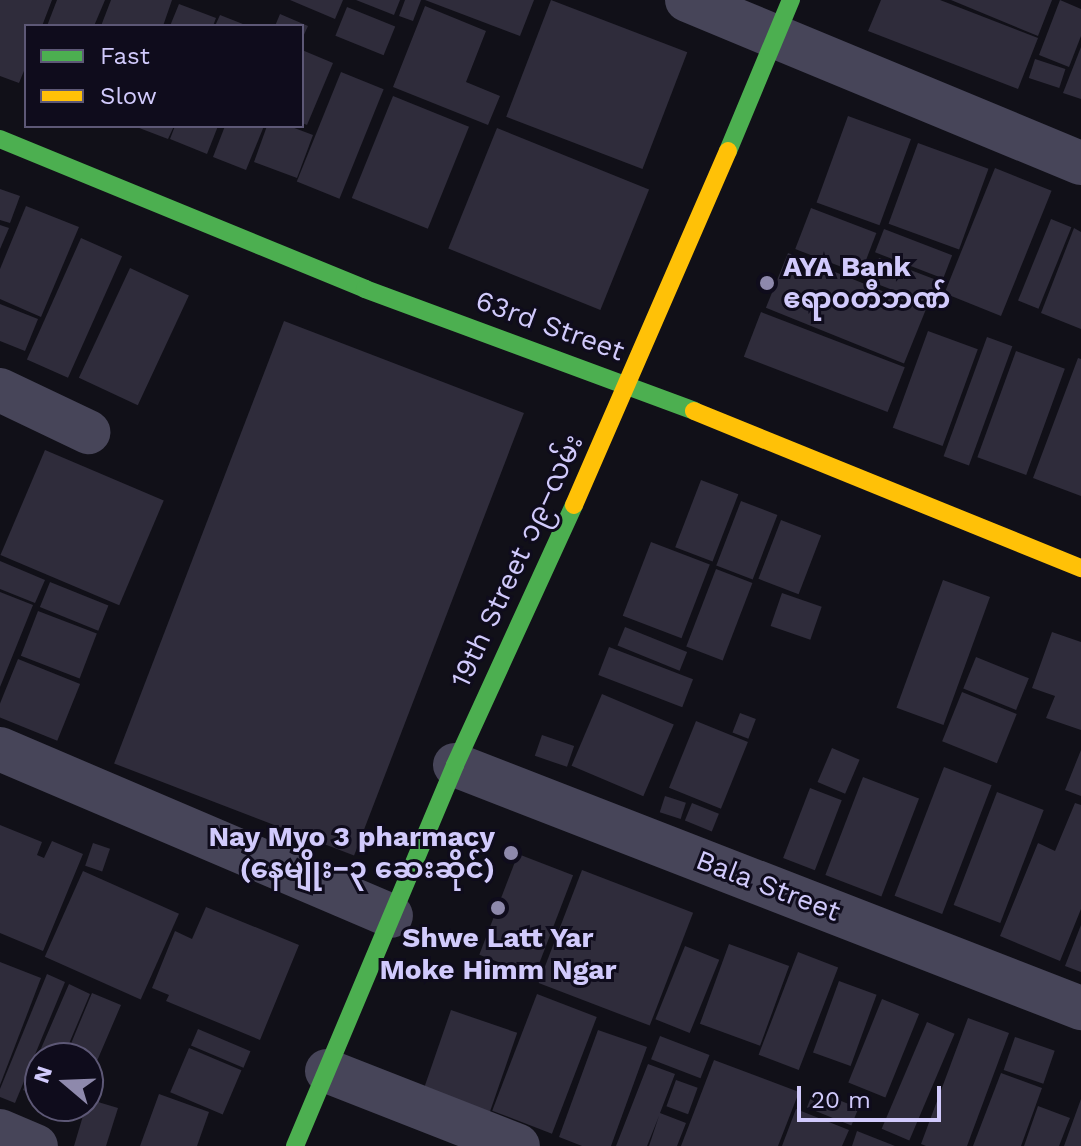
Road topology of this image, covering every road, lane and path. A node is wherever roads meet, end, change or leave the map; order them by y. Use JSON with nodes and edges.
{"nodes":[{"id":1,"x":687,"y":0,"type":"edge"},
{"id":2,"x":784,"y":17,"type":"edge"},
{"id":3,"x":0,"y":139,"type":"edge"},
{"id":4,"x":1081,"y":163,"type":"edge"},
{"id":5,"x":629,"y":385,"type":"junction"},
{"id":6,"x":0,"y":390,"type":"edge"},
{"id":7,"x":88,"y":432,"type":"dead end"},
{"id":8,"x":1081,"y":568,"type":"edge"},
{"id":9,"x":0,"y":749,"type":"edge"},
{"id":10,"x":455,"y":765,"type":"junction"},
{"id":11,"x":391,"y":916,"type":"junction"},
{"id":12,"x":1081,"y":1008,"type":"edge"},
{"id":13,"x":327,"y":1071,"type":"junction"},
{"id":14,"x":0,"y":1131,"type":"edge"},
{"id":15,"x":36,"y":1146,"type":"edge"},
{"id":16,"x":295,"y":1146,"type":"edge"},
{"id":17,"x":518,"y":1146,"type":"edge"}],
"edges":[{"from":1,"to":2,"type":"street"},
{"from":2,"to":4,"type":"street"},
{"from":2,"to":5,"type":"street","name":"19th Street ၁၉−လမ်း"},
{"from":3,"to":5,"type":"street","name":"63rd Street"},
{"from":5,"to":8,"type":"street","name":"63rd Street"},
{"from":5,"to":10,"type":"street","name":"19th Street ၁၉−လမ်း"},
{"from":6,"to":7,"type":"street"},
{"from":9,"to":11,"type":"street"},
{"from":10,"to":11,"type":"street","name":"19th Street ၁၉−လမ်း"},
{"from":10,"to":12,"type":"street","name":"Bala Street"},
{"from":11,"to":13,"type":"street","name":"19th Street ၁၉−လမ်း"},
{"from":13,"to":16,"type":"street","name":"19th Street ၁၉−လမ်း"},
{"from":13,"to":17,"type":"street"},
{"from":14,"to":15,"type":"street"}]}
